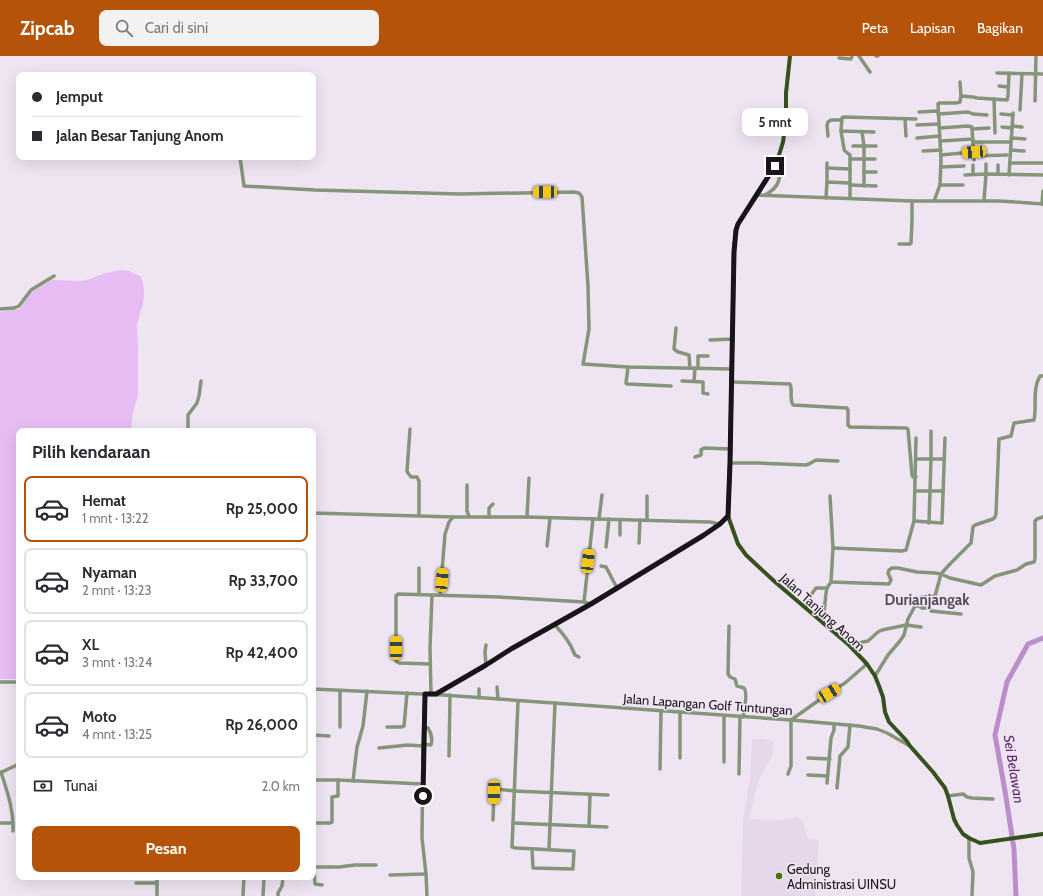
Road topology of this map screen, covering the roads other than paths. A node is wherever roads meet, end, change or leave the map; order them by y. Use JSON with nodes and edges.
{"nodes":[{"id":1,"x":790,"y":56,"type":"edge"},
{"id":2,"x":852,"y":56,"type":"edge"},
{"id":3,"x":860,"y":56,"type":"edge"},
{"id":4,"x":1036,"y":56,"type":"edge"},
{"id":5,"x":840,"y":58,"type":"dead end"},
{"id":6,"x":870,"y":72,"type":"dead end"},
{"id":7,"x":998,"y":73,"type":"dead end"},
{"id":8,"x":1009,"y":73,"type":"junction"},
{"id":9,"x":1022,"y":74,"type":"junction"},
{"id":10,"x":1036,"y":74,"type":"junction"},
{"id":11,"x":1043,"y":74,"type":"edge"},
{"id":12,"x":960,"y":82,"type":"dead end"},
{"id":13,"x":999,"y":86,"type":"dead end"},
{"id":14,"x":1008,"y":87,"type":"junction"},
{"id":15,"x":961,"y":96,"type":"junction"},
{"id":16,"x":994,"y":99,"type":"junction"},
{"id":17,"x":1035,"y":101,"type":"dead end"},
{"id":18,"x":1020,"y":110,"type":"dead end"},
{"id":19,"x":919,"y":112,"type":"dead end"},
{"id":20,"x":938,"y":113,"type":"junction"},
{"id":21,"x":1001,"y":114,"type":"dead end"},
{"id":22,"x":987,"y":115,"type":"dead end"},
{"id":23,"x":905,"y":119,"type":"junction"},
{"id":24,"x":916,"y":119,"type":"dead end"},
{"id":25,"x":841,"y":120,"type":"junction"},
{"id":26,"x":917,"y":125,"type":"dead end"},
{"id":27,"x":939,"y":126,"type":"junction"},
{"id":28,"x":1022,"y":126,"type":"dead end"},
{"id":29,"x":1002,"y":127,"type":"dead end"},
{"id":30,"x":1012,"y":127,"type":"junction"},
{"id":31,"x":989,"y":128,"type":"dead end"},
{"id":32,"x":972,"y":129,"type":"junction"},
{"id":33,"x":841,"y":131,"type":"junction"},
{"id":34,"x":862,"y":132,"type":"junction"},
{"id":35,"x":874,"y":132,"type":"dead end"},
{"id":36,"x":995,"y":133,"type":"dead end"},
{"id":37,"x":828,"y":136,"type":"dead end"},
{"id":38,"x":906,"y":136,"type":"dead end"},
{"id":39,"x":940,"y":136,"type":"junction"},
{"id":40,"x":917,"y":138,"type":"dead end"},
{"id":41,"x":1025,"y":139,"type":"dead end"},
{"id":42,"x":1010,"y":140,"type":"junction"},
{"id":43,"x":941,"y":141,"type":"junction"},
{"id":44,"x":973,"y":141,"type":"junction"},
{"id":45,"x":853,"y":146,"type":"dead end"},
{"id":46,"x":864,"y":146,"type":"junction"},
{"id":47,"x":876,"y":146,"type":"dead end"},
{"id":48,"x":941,"y":150,"type":"junction"},
{"id":49,"x":1011,"y":150,"type":"junction"},
{"id":50,"x":923,"y":151,"type":"dead end"},
{"id":51,"x":1024,"y":151,"type":"dead end"},
{"id":52,"x":941,"y":155,"type":"junction"},
{"id":53,"x":1007,"y":155,"type":"dead end"},
{"id":54,"x":974,"y":156,"type":"junction"},
{"id":55,"x":850,"y":159,"type":"junction"},
{"id":56,"x":864,"y":159,"type":"junction"},
{"id":57,"x":875,"y":159,"type":"dead end"},
{"id":58,"x":240,"y":160,"type":"edge"},
{"id":59,"x":777,"y":161,"type":"junction"},
{"id":60,"x":1010,"y":162,"type":"junction"},
{"id":61,"x":827,"y":163,"type":"dead end"},
{"id":62,"x":1043,"y":163,"type":"edge"},
{"id":63,"x":986,"y":164,"type":"dead end"},
{"id":64,"x":973,"y":165,"type":"dead end"},
{"id":65,"x":998,"y":165,"type":"dead end"},
{"id":66,"x":964,"y":166,"type":"dead end"},
{"id":67,"x":941,"y":167,"type":"junction"},
{"id":68,"x":827,"y":168,"type":"junction"},
{"id":69,"x":850,"y":169,"type":"junction"},
{"id":70,"x":864,"y":172,"type":"junction"},
{"id":71,"x":876,"y":172,"type":"dead end"},
{"id":72,"x":973,"y":174,"type":"junction"},
{"id":73,"x":986,"y":174,"type":"junction"},
{"id":74,"x":998,"y":174,"type":"junction"},
{"id":75,"x":965,"y":175,"type":"dead end"},
{"id":76,"x":1008,"y":175,"type":"junction"},
{"id":77,"x":1043,"y":175,"type":"edge"},
{"id":78,"x":827,"y":182,"type":"junction"},
{"id":79,"x":850,"y":184,"type":"junction"},
{"id":80,"x":940,"y":185,"type":"junction"},
{"id":81,"x":963,"y":185,"type":"dead end"},
{"id":82,"x":864,"y":186,"type":"junction"},
{"id":83,"x":876,"y":186,"type":"dead end"},
{"id":84,"x":1043,"y":191,"type":"edge"},
{"id":85,"x":757,"y":195,"type":"junction"},
{"id":86,"x":764,"y":196,"type":"junction"},
{"id":87,"x":826,"y":198,"type":"junction"},
{"id":88,"x":850,"y":198,"type":"junction"},
{"id":89,"x":912,"y":201,"type":"junction"},
{"id":90,"x":934,"y":201,"type":"junction"},
{"id":91,"x":984,"y":201,"type":"junction"},
{"id":92,"x":1042,"y":204,"type":"edge"},
{"id":93,"x":899,"y":244,"type":"dead end"},
{"id":94,"x":54,"y":276,"type":"dead end"},
{"id":95,"x":0,"y":309,"type":"edge"},
{"id":96,"x":676,"y":328,"type":"dead end"},
{"id":97,"x":733,"y":339,"type":"junction"},
{"id":98,"x":710,"y":340,"type":"dead end"},
{"id":99,"x":708,"y":356,"type":"dead end"},
{"id":100,"x":628,"y":367,"type":"junction"},
{"id":101,"x":690,"y":368,"type":"junction"},
{"id":102,"x":696,"y":368,"type":"junction"},
{"id":103,"x":732,"y":369,"type":"junction"},
{"id":104,"x":1043,"y":376,"type":"edge"},
{"id":105,"x":201,"y":381,"type":"dead end"},
{"id":106,"x":682,"y":381,"type":"dead end"},
{"id":107,"x":694,"y":381,"type":"junction"},
{"id":108,"x":732,"y":382,"type":"junction"},
{"id":109,"x":671,"y":386,"type":"dead end"},
{"id":110,"x":708,"y":394,"type":"dead end"},
{"id":111,"x":188,"y":428,"type":"edge"},
{"id":112,"x":410,"y":429,"type":"dead end"},
{"id":113,"x":931,"y":431,"type":"dead end"},
{"id":114,"x":916,"y":438,"type":"dead end"},
{"id":115,"x":945,"y":438,"type":"dead end"},
{"id":116,"x":730,"y":449,"type":"junction"},
{"id":117,"x":695,"y":457,"type":"dead end"},
{"id":118,"x":916,"y":459,"type":"junction"},
{"id":119,"x":931,"y":459,"type":"junction"},
{"id":120,"x":944,"y":459,"type":"junction"},
{"id":121,"x":838,"y":461,"type":"dead end"},
{"id":122,"x":730,"y":463,"type":"junction"},
{"id":123,"x":916,"y":477,"type":"junction"},
{"id":124,"x":529,"y":478,"type":"dead end"},
{"id":125,"x":467,"y":485,"type":"dead end"},
{"id":126,"x":916,"y":491,"type":"junction"},
{"id":127,"x":930,"y":491,"type":"junction"},
{"id":128,"x":943,"y":492,"type":"junction"},
{"id":129,"x":602,"y":495,"type":"dead end"},
{"id":130,"x":647,"y":496,"type":"dead end"},
{"id":131,"x":830,"y":496,"type":"dead end"},
{"id":132,"x":494,"y":504,"type":"dead end"},
{"id":133,"x":316,"y":513,"type":"edge"},
{"id":134,"x":418,"y":515,"type":"junction"},
{"id":135,"x":469,"y":516,"type":"junction"},
{"id":136,"x":728,"y":516,"type":"junction"},
{"id":137,"x":454,"y":517,"type":"junction"},
{"id":138,"x":489,"y":517,"type":"junction"},
{"id":139,"x":526,"y":517,"type":"junction"},
{"id":140,"x":1043,"y":517,"type":"edge"},
{"id":141,"x":550,"y":518,"type":"junction"},
{"id":142,"x":594,"y":519,"type":"junction"},
{"id":143,"x":599,"y":519,"type":"junction"},
{"id":144,"x":609,"y":519,"type":"junction"},
{"id":145,"x":620,"y":520,"type":"junction"},
{"id":146,"x":640,"y":520,"type":"junction"},
{"id":147,"x":647,"y":520,"type":"junction"},
{"id":148,"x":914,"y":521,"type":"junction"},
{"id":149,"x":929,"y":523,"type":"junction"},
{"id":150,"x":720,"y":524,"type":"junction"},
{"id":151,"x":620,"y":535,"type":"dead end"},
{"id":152,"x":639,"y":543,"type":"dead end"},
{"id":153,"x":548,"y":546,"type":"dead end"},
{"id":154,"x":606,"y":547,"type":"dead end"},
{"id":155,"x":833,"y":548,"type":"junction"},
{"id":156,"x":601,"y":566,"type":"dead end"},
{"id":157,"x":419,"y":568,"type":"dead end"},
{"id":158,"x":941,"y":574,"type":"junction"},
{"id":159,"x":831,"y":582,"type":"junction"},
{"id":160,"x":616,"y":588,"type":"junction"},
{"id":161,"x":827,"y":588,"type":"junction"},
{"id":162,"x":419,"y":594,"type":"junction"},
{"id":163,"x":432,"y":595,"type":"junction"},
{"id":164,"x":440,"y":595,"type":"junction"},
{"id":165,"x":584,"y":602,"type":"junction"},
{"id":166,"x":591,"y":604,"type":"junction"},
{"id":167,"x":919,"y":606,"type":"junction"},
{"id":168,"x":806,"y":608,"type":"junction"},
{"id":169,"x":961,"y":614,"type":"dead end"},
{"id":170,"x":823,"y":622,"type":"junction"},
{"id":171,"x":554,"y":624,"type":"junction"},
{"id":172,"x":906,"y":625,"type":"junction"},
{"id":173,"x":729,"y":626,"type":"dead end"},
{"id":174,"x":921,"y":627,"type":"dead end"},
{"id":175,"x":486,"y":645,"type":"dead end"},
{"id":176,"x":849,"y":645,"type":"junction"},
{"id":177,"x":578,"y":657,"type":"dead end"},
{"id":178,"x":430,"y":664,"type":"junction"},
{"id":179,"x":867,"y":664,"type":"junction"},
{"id":180,"x":486,"y":665,"type":"junction"},
{"id":181,"x":875,"y":676,"type":"junction"},
{"id":182,"x":0,"y":682,"type":"edge"},
{"id":183,"x":16,"y":682,"type":"edge"},
{"id":184,"x":497,"y":687,"type":"dead end"},
{"id":185,"x":316,"y":689,"type":"edge"},
{"id":186,"x":479,"y":689,"type":"dead end"},
{"id":187,"x":340,"y":691,"type":"junction"},
{"id":188,"x":367,"y":692,"type":"junction"},
{"id":189,"x":408,"y":693,"type":"junction"},
{"id":190,"x":425,"y":694,"type":"junction"},
{"id":191,"x":431,"y":694,"type":"junction"},
{"id":192,"x":436,"y":694,"type":"junction"},
{"id":193,"x":450,"y":695,"type":"junction"},
{"id":194,"x":480,"y":698,"type":"junction"},
{"id":195,"x":498,"y":699,"type":"junction"},
{"id":196,"x":518,"y":701,"type":"junction"},
{"id":197,"x":555,"y":703,"type":"junction"},
{"id":198,"x":661,"y":711,"type":"junction"},
{"id":199,"x":680,"y":712,"type":"junction"},
{"id":200,"x":724,"y":716,"type":"junction"},
{"id":201,"x":742,"y":717,"type":"junction"},
{"id":202,"x":791,"y":720,"type":"junction"},
{"id":203,"x":834,"y":724,"type":"junction"},
{"id":204,"x":850,"y":725,"type":"junction"},
{"id":205,"x":340,"y":727,"type":"dead end"},
{"id":206,"x":386,"y":727,"type":"dead end"},
{"id":207,"x":424,"y":727,"type":"junction"},
{"id":208,"x":316,"y":735,"type":"edge"},
{"id":209,"x":328,"y":736,"type":"dead end"},
{"id":210,"x":423,"y":745,"type":"junction"},
{"id":211,"x":910,"y":746,"type":"junction"},
{"id":212,"x":379,"y":748,"type":"dead end"},
{"id":213,"x":449,"y":756,"type":"dead end"},
{"id":214,"x":680,"y":758,"type":"dead end"},
{"id":215,"x":808,"y":758,"type":"dead end"},
{"id":216,"x":830,"y":759,"type":"junction"},
{"id":217,"x":724,"y":762,"type":"dead end"},
{"id":218,"x":16,"y":765,"type":"edge"},
{"id":219,"x":660,"y":769,"type":"dead end"},
{"id":220,"x":1,"y":772,"type":"edge"},
{"id":221,"x":739,"y":774,"type":"dead end"},
{"id":222,"x":788,"y":774,"type":"dead end"},
{"id":223,"x":808,"y":776,"type":"dead end"},
{"id":224,"x":827,"y":776,"type":"junction"},
{"id":225,"x":316,"y":780,"type":"edge"},
{"id":226,"x":338,"y":780,"type":"junction"},
{"id":227,"x":353,"y":781,"type":"junction"},
{"id":228,"x":827,"y":783,"type":"dead end"},
{"id":229,"x":423,"y":784,"type":"junction"},
{"id":230,"x":836,"y":788,"type":"dead end"},
{"id":231,"x":514,"y":791,"type":"junction"},
{"id":232,"x":551,"y":792,"type":"junction"},
{"id":233,"x":590,"y":795,"type":"junction"},
{"id":234,"x":608,"y":796,"type":"dead end"},
{"id":235,"x":948,"y":796,"type":"junction"},
{"id":236,"x":994,"y":798,"type":"dead end"},
{"id":237,"x":493,"y":820,"type":"dead end"},
{"id":238,"x":0,"y":823,"type":"edge"},
{"id":239,"x":14,"y":823,"type":"junction"},
{"id":240,"x":316,"y":823,"type":"edge"},
{"id":241,"x":513,"y":823,"type":"junction"},
{"id":242,"x":550,"y":824,"type":"junction"},
{"id":243,"x":589,"y":826,"type":"junction"},
{"id":244,"x":607,"y":827,"type":"dead end"},
{"id":245,"x":14,"y":831,"type":"dead end"},
{"id":246,"x":1043,"y":834,"type":"edge"},
{"id":247,"x":969,"y":838,"type":"junction"},
{"id":248,"x":532,"y":849,"type":"junction"},
{"id":249,"x":549,"y":849,"type":"junction"},
{"id":250,"x":376,"y":865,"type":"dead end"},
{"id":251,"x":316,"y":867,"type":"edge"},
{"id":252,"x":426,"y":874,"type":"junction"},
{"id":253,"x":390,"y":875,"type":"dead end"},
{"id":254,"x":244,"y":880,"type":"edge"},
{"id":255,"x":264,"y":880,"type":"edge"},
{"id":256,"x":283,"y":880,"type":"edge"},
{"id":257,"x":315,"y":880,"type":"edge"},
{"id":258,"x":136,"y":883,"type":"dead end"},
{"id":259,"x":157,"y":883,"type":"joint"},
{"id":260,"x":322,"y":885,"type":"dead end"},
{"id":261,"x":157,"y":896,"type":"edge"},
{"id":262,"x":243,"y":896,"type":"edge"},
{"id":263,"x":263,"y":896,"type":"edge"},
{"id":264,"x":278,"y":896,"type":"edge"},
{"id":265,"x":427,"y":896,"type":"edge"},
{"id":266,"x":972,"y":896,"type":"edge"}],
"edges":[{"from":1,"to":59,"type":"main road"},
{"from":2,"to":5,"type":"street"},
{"from":3,"to":6,"type":"street"},
{"from":4,"to":10,"type":"street"},
{"from":7,"to":8,"type":"street"},
{"from":8,"to":9,"type":"street"},
{"from":8,"to":14,"type":"street"},
{"from":9,"to":10,"type":"street"},
{"from":9,"to":18,"type":"street"},
{"from":10,"to":11,"type":"street"},
{"from":10,"to":17,"type":"street"},
{"from":12,"to":15,"type":"street"},
{"from":13,"to":14,"type":"street"},
{"from":14,"to":16,"type":"street"},
{"from":15,"to":16,"type":"street"},
{"from":15,"to":20,"type":"street"},
{"from":16,"to":36,"type":"street"},
{"from":19,"to":20,"type":"street"},
{"from":20,"to":22,"type":"street"},
{"from":20,"to":27,"type":"street"},
{"from":21,"to":30,"type":"street"},
{"from":23,"to":24,"type":"street"},
{"from":23,"to":25,"type":"street"},
{"from":23,"to":38,"type":"street"},
{"from":25,"to":33,"type":"street"},
{"from":25,"to":37,"type":"street"},
{"from":26,"to":27,"type":"street"},
{"from":27,"to":32,"type":"street"},
{"from":27,"to":39,"type":"street"},
{"from":28,"to":30,"type":"street"},
{"from":29,"to":30,"type":"street"},
{"from":30,"to":42,"type":"street"},
{"from":31,"to":32,"type":"street"},
{"from":32,"to":44,"type":"street"},
{"from":33,"to":34,"type":"street"},
{"from":33,"to":55,"type":"street"},
{"from":34,"to":35,"type":"street"},
{"from":34,"to":46,"type":"street"},
{"from":39,"to":40,"type":"street"},
{"from":39,"to":43,"type":"street"},
{"from":41,"to":42,"type":"street"},
{"from":42,"to":44,"type":"street"},
{"from":42,"to":49,"type":"street"},
{"from":43,"to":44,"type":"street"},
{"from":43,"to":48,"type":"street"},
{"from":44,"to":54,"type":"street"},
{"from":45,"to":46,"type":"street"},
{"from":46,"to":47,"type":"street"},
{"from":46,"to":56,"type":"street"},
{"from":48,"to":50,"type":"street"},
{"from":48,"to":52,"type":"street"},
{"from":49,"to":51,"type":"street"},
{"from":49,"to":60,"type":"street"},
{"from":52,"to":54,"type":"street"},
{"from":52,"to":67,"type":"street"},
{"from":53,"to":54,"type":"street"},
{"from":55,"to":56,"type":"street"},
{"from":55,"to":69,"type":"street"},
{"from":56,"to":57,"type":"street"},
{"from":56,"to":70,"type":"street"},
{"from":58,"to":100,"type":"street"},
{"from":59,"to":85,"type":"main road"},
{"from":59,"to":86,"type":"street"},
{"from":60,"to":62,"type":"street"},
{"from":60,"to":76,"type":"street"},
{"from":61,"to":68,"type":"street"},
{"from":63,"to":73,"type":"street"},
{"from":64,"to":72,"type":"street"},
{"from":65,"to":74,"type":"street"},
{"from":66,"to":67,"type":"street"},
{"from":67,"to":80,"type":"street"},
{"from":68,"to":69,"type":"street"},
{"from":68,"to":78,"type":"street"},
{"from":69,"to":79,"type":"street"},
{"from":70,"to":71,"type":"street"},
{"from":70,"to":82,"type":"street"},
{"from":72,"to":73,"type":"street"},
{"from":72,"to":75,"type":"street"},
{"from":73,"to":74,"type":"street"},
{"from":73,"to":91,"type":"street"},
{"from":74,"to":76,"type":"street"},
{"from":76,"to":77,"type":"street"},
{"from":78,"to":79,"type":"street"},
{"from":78,"to":87,"type":"street"},
{"from":79,"to":82,"type":"street"},
{"from":79,"to":88,"type":"street"},
{"from":80,"to":81,"type":"street"},
{"from":80,"to":90,"type":"street"},
{"from":82,"to":83,"type":"street"},
{"from":84,"to":92,"type":"street"},
{"from":85,"to":86,"type":"street"},
{"from":85,"to":97,"type":"main road"},
{"from":86,"to":87,"type":"street"},
{"from":87,"to":88,"type":"street"},
{"from":88,"to":89,"type":"street"},
{"from":89,"to":90,"type":"street"},
{"from":89,"to":93,"type":"street"},
{"from":90,"to":91,"type":"street"},
{"from":91,"to":92,"type":"street"},
{"from":94,"to":95,"type":"street"},
{"from":96,"to":101,"type":"street"},
{"from":97,"to":98,"type":"street"},
{"from":97,"to":103,"type":"main road"},
{"from":99,"to":102,"type":"street"},
{"from":100,"to":101,"type":"street"},
{"from":100,"to":109,"type":"street"},
{"from":101,"to":102,"type":"street"},
{"from":102,"to":103,"type":"street"},
{"from":102,"to":107,"type":"street"},
{"from":103,"to":108,"type":"main road"},
{"from":104,"to":158,"type":"street"},
{"from":105,"to":111,"type":"street"},
{"from":106,"to":107,"type":"street"},
{"from":107,"to":110,"type":"street"},
{"from":108,"to":116,"type":"main road"},
{"from":108,"to":123,"type":"street"},
{"from":112,"to":134,"type":"street"},
{"from":113,"to":119,"type":"street"},
{"from":114,"to":118,"type":"street"},
{"from":115,"to":120,"type":"street"},
{"from":116,"to":117,"type":"street"},
{"from":116,"to":122,"type":"main road"},
{"from":118,"to":119,"type":"street"},
{"from":118,"to":123,"type":"street"},
{"from":119,"to":120,"type":"street"},
{"from":119,"to":127,"type":"street"},
{"from":120,"to":128,"type":"street"},
{"from":121,"to":122,"type":"street"},
{"from":122,"to":136,"type":"main road"},
{"from":123,"to":126,"type":"street"},
{"from":124,"to":139,"type":"street"},
{"from":125,"to":135,"type":"street"},
{"from":126,"to":127,"type":"street"},
{"from":126,"to":148,"type":"street"},
{"from":127,"to":128,"type":"street"},
{"from":127,"to":149,"type":"street"},
{"from":128,"to":149,"type":"street"},
{"from":129,"to":143,"type":"street"},
{"from":130,"to":147,"type":"street"},
{"from":131,"to":155,"type":"street"},
{"from":132,"to":138,"type":"street"},
{"from":133,"to":134,"type":"street"},
{"from":134,"to":137,"type":"street"},
{"from":135,"to":137,"type":"street"},
{"from":135,"to":138,"type":"street"},
{"from":136,"to":150,"type":"street"},
{"from":136,"to":168,"type":"main road","name":"Jalan Tanjung Anom"},
{"from":137,"to":164,"type":"street"},
{"from":138,"to":139,"type":"street"},
{"from":139,"to":141,"type":"street"},
{"from":140,"to":158,"type":"street"},
{"from":141,"to":142,"type":"street"},
{"from":141,"to":153,"type":"street"},
{"from":142,"to":143,"type":"street"},
{"from":142,"to":165,"type":"street"},
{"from":143,"to":144,"type":"street"},
{"from":144,"to":145,"type":"street"},
{"from":144,"to":154,"type":"street"},
{"from":145,"to":146,"type":"street"},
{"from":145,"to":151,"type":"street"},
{"from":146,"to":147,"type":"street"},
{"from":146,"to":152,"type":"street"},
{"from":147,"to":150,"type":"street"},
{"from":148,"to":149,"type":"street"},
{"from":148,"to":155,"type":"street"},
{"from":150,"to":160,"type":"street"},
{"from":155,"to":159,"type":"street"},
{"from":156,"to":160,"type":"street"},
{"from":157,"to":162,"type":"street"},
{"from":158,"to":159,"type":"street"},
{"from":158,"to":167,"type":"street"},
{"from":159,"to":161,"type":"street"},
{"from":160,"to":166,"type":"street"},
{"from":161,"to":168,"type":"street"},
{"from":161,"to":170,"type":"street"},
{"from":162,"to":163,"type":"street"},
{"from":162,"to":178,"type":"street"},
{"from":163,"to":164,"type":"street"},
{"from":163,"to":178,"type":"street"},
{"from":164,"to":165,"type":"street"},
{"from":165,"to":166,"type":"street"},
{"from":166,"to":171,"type":"street"},
{"from":167,"to":169,"type":"street"},
{"from":167,"to":172,"type":"street"},
{"from":168,"to":170,"type":"main road","name":"Jalan Tanjung Anom"},
{"from":170,"to":176,"type":"main road","name":"Jalan Tanjung Anom"},
{"from":171,"to":177,"type":"street"},
{"from":171,"to":180,"type":"street"},
{"from":172,"to":174,"type":"street"},
{"from":172,"to":176,"type":"street"},
{"from":172,"to":181,"type":"street"},
{"from":173,"to":201,"type":"street"},
{"from":175,"to":180,"type":"street"},
{"from":176,"to":179,"type":"main road","name":"Jalan Tanjung Anom"},
{"from":178,"to":191,"type":"street"},
{"from":179,"to":181,"type":"main road","name":"Jalan Tanjung Anom"},
{"from":179,"to":202,"type":"street"},
{"from":180,"to":192,"type":"street"},
{"from":181,"to":211,"type":"main road","name":"Jalan Tanjung Anom"},
{"from":182,"to":183,"type":"street"},
{"from":184,"to":195,"type":"street"},
{"from":185,"to":187,"type":"street","name":"Jalan Lapangan Golf Tuntungan"},
{"from":186,"to":194,"type":"street"},
{"from":187,"to":188,"type":"street","name":"Jalan Lapangan Golf Tuntungan"},
{"from":187,"to":205,"type":"street"},
{"from":188,"to":189,"type":"street","name":"Jalan Lapangan Golf Tuntungan"},
{"from":188,"to":227,"type":"street"},
{"from":189,"to":190,"type":"street","name":"Jalan Lapangan Golf Tuntungan"},
{"from":189,"to":206,"type":"street"},
{"from":190,"to":191,"type":"street","name":"Jalan Lapangan Golf Tuntungan"},
{"from":190,"to":207,"type":"street"},
{"from":191,"to":192,"type":"street","name":"Jalan Lapangan Golf Tuntungan"},
{"from":192,"to":193,"type":"street","name":"Jalan Lapangan Golf Tuntungan"},
{"from":193,"to":194,"type":"street","name":"Jalan Lapangan Golf Tuntungan"},
{"from":193,"to":213,"type":"street"},
{"from":194,"to":195,"type":"street","name":"Jalan Lapangan Golf Tuntungan"},
{"from":195,"to":196,"type":"street","name":"Jalan Lapangan Golf Tuntungan"},
{"from":196,"to":197,"type":"street","name":"Jalan Lapangan Golf Tuntungan"},
{"from":196,"to":231,"type":"street"},
{"from":197,"to":198,"type":"street","name":"Jalan Lapangan Golf Tuntungan"},
{"from":197,"to":232,"type":"street"},
{"from":198,"to":199,"type":"street","name":"Jalan Lapangan Golf Tuntungan"},
{"from":198,"to":219,"type":"street"},
{"from":199,"to":200,"type":"street","name":"Jalan Lapangan Golf Tuntungan"},
{"from":199,"to":214,"type":"street"},
{"from":200,"to":201,"type":"street","name":"Jalan Lapangan Golf Tuntungan"},
{"from":200,"to":217,"type":"street"},
{"from":201,"to":202,"type":"street","name":"Jalan Lapangan Golf Tuntungan"},
{"from":201,"to":221,"type":"street"},
{"from":202,"to":203,"type":"street","name":"Jalan Lapangan Golf Tuntungan"},
{"from":202,"to":222,"type":"street"},
{"from":203,"to":204,"type":"street","name":"Jalan Lapangan Golf Tuntungan"},
{"from":203,"to":216,"type":"street"},
{"from":204,"to":211,"type":"street","name":"Jalan Lapangan Golf Tuntungan"},
{"from":204,"to":230,"type":"street"},
{"from":207,"to":210,"type":"street"},
{"from":207,"to":210,"type":"street"},
{"from":208,"to":209,"type":"street"},
{"from":210,"to":212,"type":"street"},
{"from":210,"to":229,"type":"street"},
{"from":211,"to":235,"type":"main road","name":"Jalan Lapangan Golf Tuntungan"},
{"from":215,"to":216,"type":"street"},
{"from":216,"to":224,"type":"street"},
{"from":218,"to":220,"type":"street"},
{"from":220,"to":239,"type":"street"},
{"from":223,"to":224,"type":"street"},
{"from":224,"to":228,"type":"street"},
{"from":225,"to":226,"type":"street"},
{"from":226,"to":227,"type":"street"},
{"from":226,"to":240,"type":"street"},
{"from":227,"to":229,"type":"street"},
{"from":229,"to":252,"type":"street"},
{"from":231,"to":232,"type":"street"},
{"from":231,"to":237,"type":"street"},
{"from":231,"to":241,"type":"street"},
{"from":232,"to":233,"type":"street"},
{"from":232,"to":242,"type":"street"},
{"from":233,"to":234,"type":"street"},
{"from":233,"to":243,"type":"street"},
{"from":235,"to":236,"type":"street"},
{"from":235,"to":247,"type":"main road","name":"Jalan Lapangan Golf Tuntungan"},
{"from":238,"to":239,"type":"street"},
{"from":239,"to":245,"type":"street"},
{"from":241,"to":242,"type":"street"},
{"from":241,"to":248,"type":"street"},
{"from":242,"to":243,"type":"street"},
{"from":242,"to":249,"type":"street"},
{"from":243,"to":244,"type":"street"},
{"from":246,"to":247,"type":"main road"},
{"from":247,"to":266,"type":"street"},
{"from":248,"to":249,"type":"street"},
{"from":248,"to":249,"type":"street"},
{"from":250,"to":251,"type":"street"},
{"from":252,"to":253,"type":"street"},
{"from":252,"to":265,"type":"street"},
{"from":254,"to":262,"type":"street"},
{"from":255,"to":263,"type":"street"},
{"from":256,"to":264,"type":"street"},
{"from":257,"to":260,"type":"street"},
{"from":258,"to":259,"type":"street"},
{"from":259,"to":261,"type":"street"}]}
